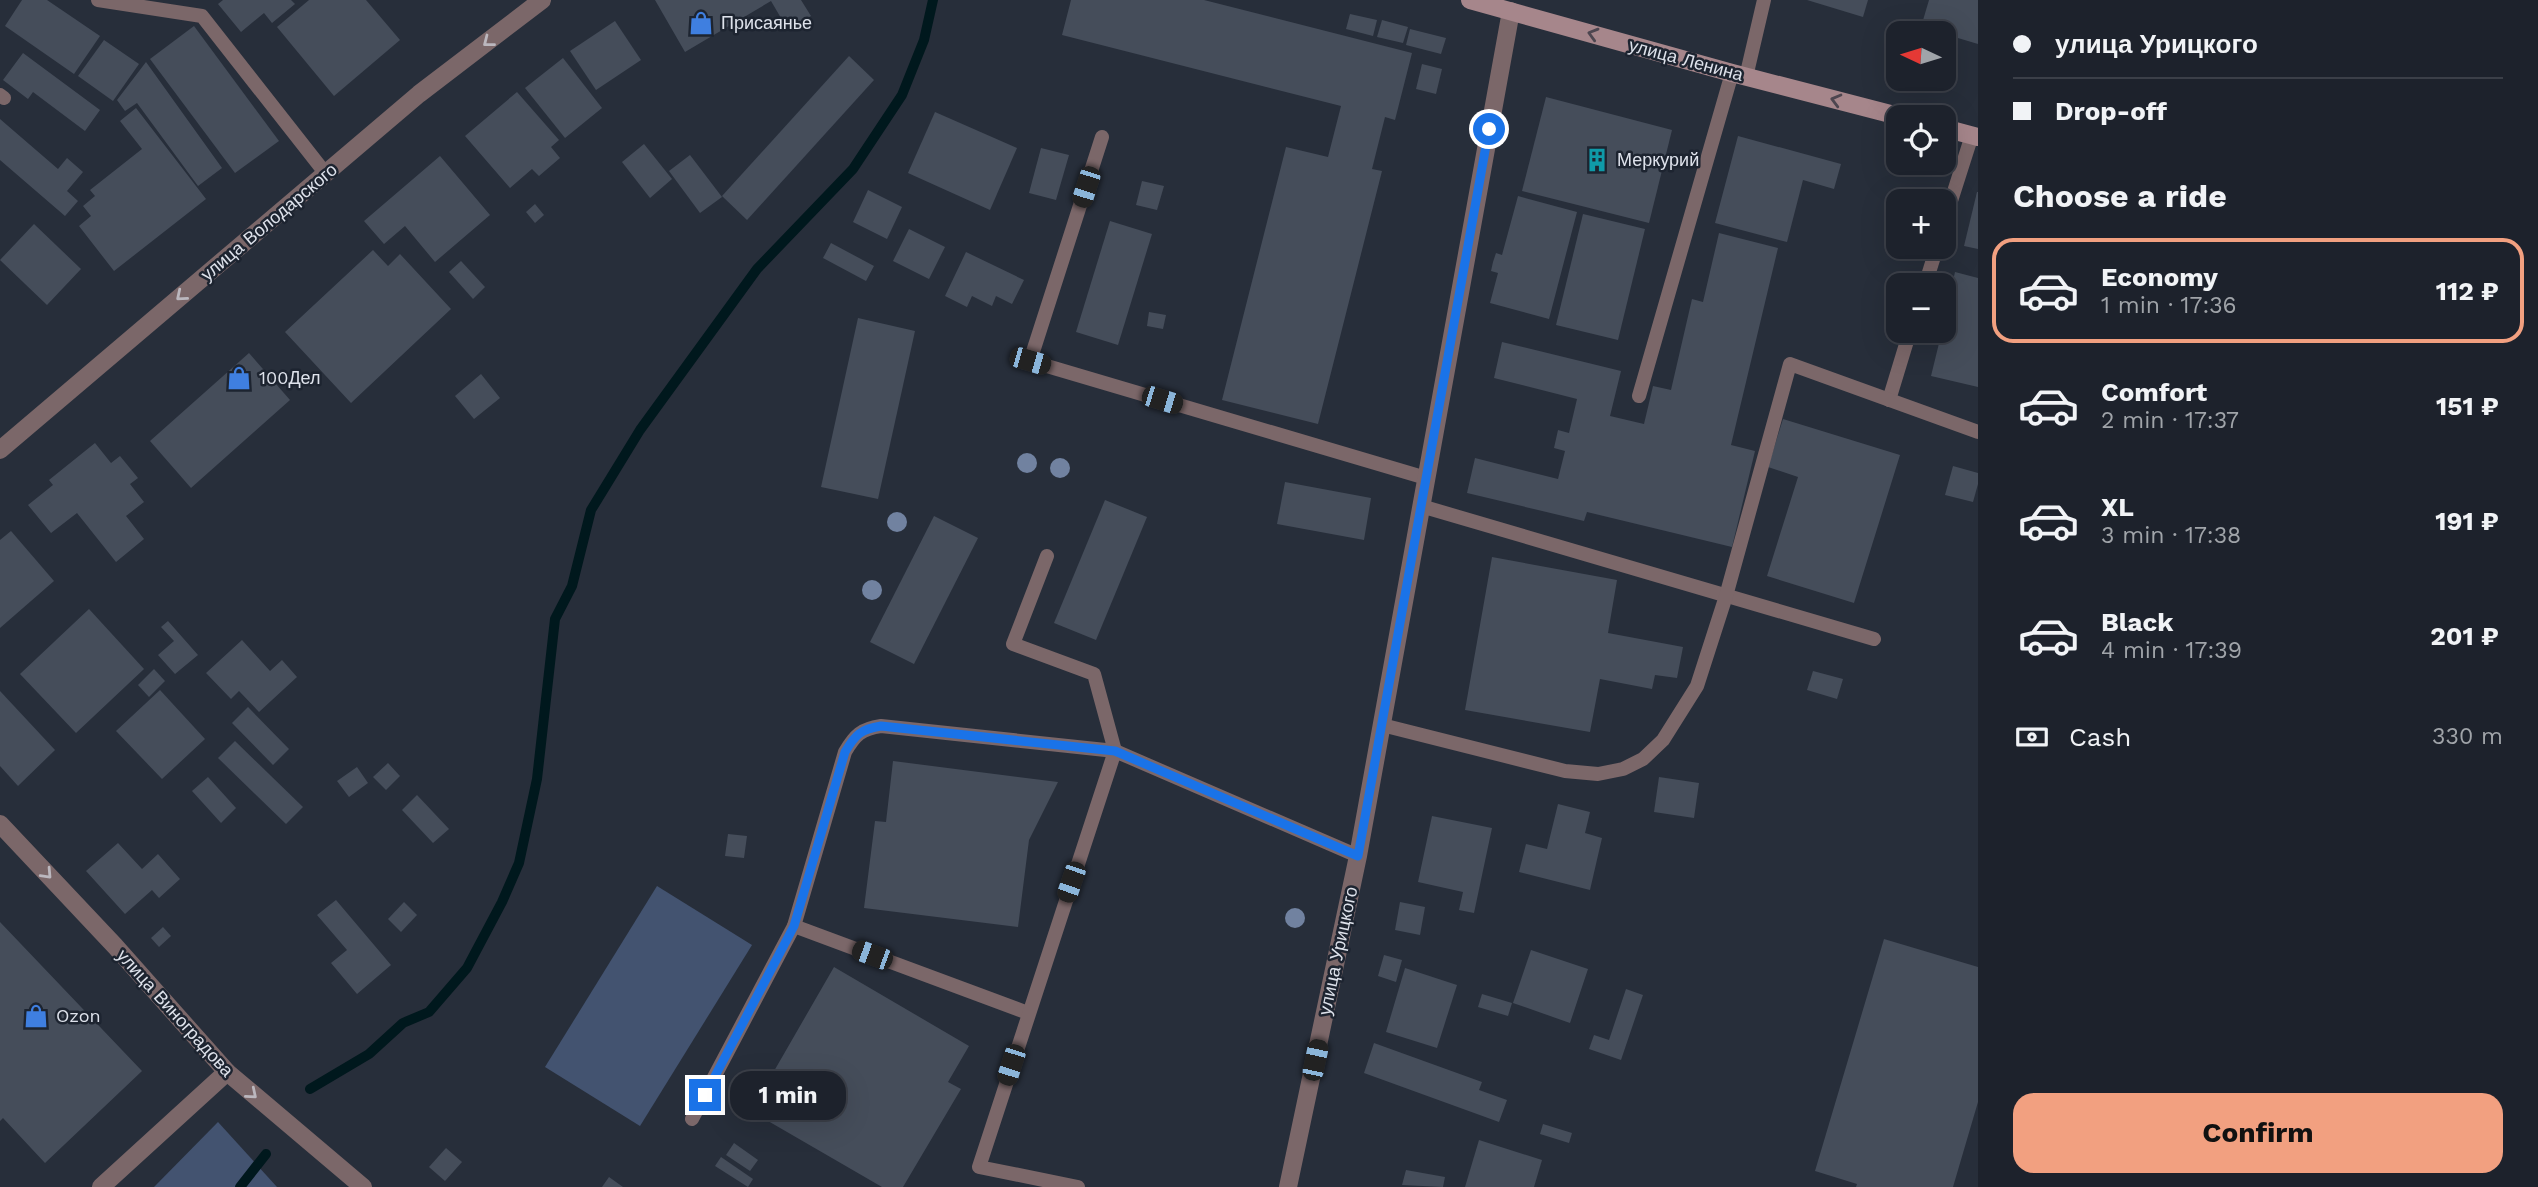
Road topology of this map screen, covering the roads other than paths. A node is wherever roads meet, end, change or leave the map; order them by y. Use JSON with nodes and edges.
{"nodes":[{"id":1,"x":98,"y":0,"type":"edge"},
{"id":2,"x":542,"y":0,"type":"edge"},
{"id":3,"x":1470,"y":0,"type":"edge"},
{"id":4,"x":1764,"y":0,"type":"edge"},
{"id":5,"x":1511,"y":11,"type":"junction"},
{"id":6,"x":1739,"y":75,"type":"junction"},
{"id":7,"x":1886,"y":113,"type":"edge"},
{"id":8,"x":1956,"y":131,"type":"edge"},
{"id":9,"x":1975,"y":136,"type":"edge"},
{"id":10,"x":1102,"y":137,"type":"dead end"},
{"id":11,"x":326,"y":174,"type":"junction"},
{"id":12,"x":1956,"y":189,"type":"edge"},
{"id":13,"x":1906,"y":343,"type":"edge"},
{"id":14,"x":1639,"y":396,"type":"dead end"},
{"id":15,"x":1889,"y":400,"type":"junction"},
{"id":16,"x":1978,"y":432,"type":"edge"},
{"id":17,"x":0,"y":450,"type":"edge"},
{"id":18,"x":1426,"y":478,"type":"junction"},
{"id":19,"x":1421,"y":506,"type":"junction"},
{"id":20,"x":1047,"y":556,"type":"dead end"},
{"id":21,"x":1726,"y":596,"type":"junction"},
{"id":22,"x":1874,"y":639,"type":"dead end"},
{"id":23,"x":1382,"y":725,"type":"junction"},
{"id":24,"x":1115,"y":751,"type":"junction"},
{"id":25,"x":0,"y":824,"type":"edge"},
{"id":26,"x":1358,"y":856,"type":"junction"},
{"id":27,"x":794,"y":926,"type":"junction"},
{"id":28,"x":1028,"y":1013,"type":"junction"},
{"id":29,"x":227,"y":1072,"type":"junction"},
{"id":30,"x":692,"y":1119,"type":"dead end"},
{"id":31,"x":101,"y":1187,"type":"edge"},
{"id":32,"x":362,"y":1187,"type":"edge"},
{"id":33,"x":1077,"y":1187,"type":"edge"},
{"id":34,"x":1288,"y":1187,"type":"edge"}],
"edges":[{"from":1,"to":11,"type":"lane"},
{"from":2,"to":11,"type":"street","name":"улица Володарского","one_way":true},
{"from":3,"to":5,"type":"main road","name":"улица Ленина"},
{"from":4,"to":6,"type":"lane"},
{"from":6,"to":5,"type":"main road","name":"улица Ленина","one_way":true},
{"from":5,"to":18,"type":"street","name":"улица Урицкого"},
{"from":7,"to":6,"type":"main road","name":"улица Ленина","one_way":true},
{"from":6,"to":14,"type":"lane"},
{"from":8,"to":9,"type":"main road"},
{"from":9,"to":12,"type":"lane"},
{"from":10,"to":18,"type":"lane"},
{"from":11,"to":17,"type":"street","name":"улица Володарского","one_way":true},
{"from":13,"to":15,"type":"lane"},
{"from":15,"to":16,"type":"lane"},
{"from":15,"to":21,"type":"lane"},
{"from":18,"to":19,"type":"street","name":"улица Урицкого"},
{"from":19,"to":21,"type":"lane"},
{"from":19,"to":23,"type":"street","name":"улица Урицкого"},
{"from":20,"to":24,"type":"lane"},
{"from":21,"to":22,"type":"lane"},
{"from":21,"to":23,"type":"lane"},
{"from":23,"to":26,"type":"street","name":"улица Урицкого"},
{"from":24,"to":26,"type":"lane"},
{"from":24,"to":27,"type":"lane"},
{"from":24,"to":28,"type":"lane"},
{"from":25,"to":29,"type":"street","name":"улица Виноградова","one_way":true},
{"from":26,"to":34,"type":"street","name":"улица Урицкого"},
{"from":27,"to":28,"type":"lane"},
{"from":27,"to":30,"type":"lane"},
{"from":28,"to":33,"type":"lane"},
{"from":29,"to":31,"type":"street"},
{"from":29,"to":32,"type":"street","name":"улица Виноградова","one_way":true}]}
